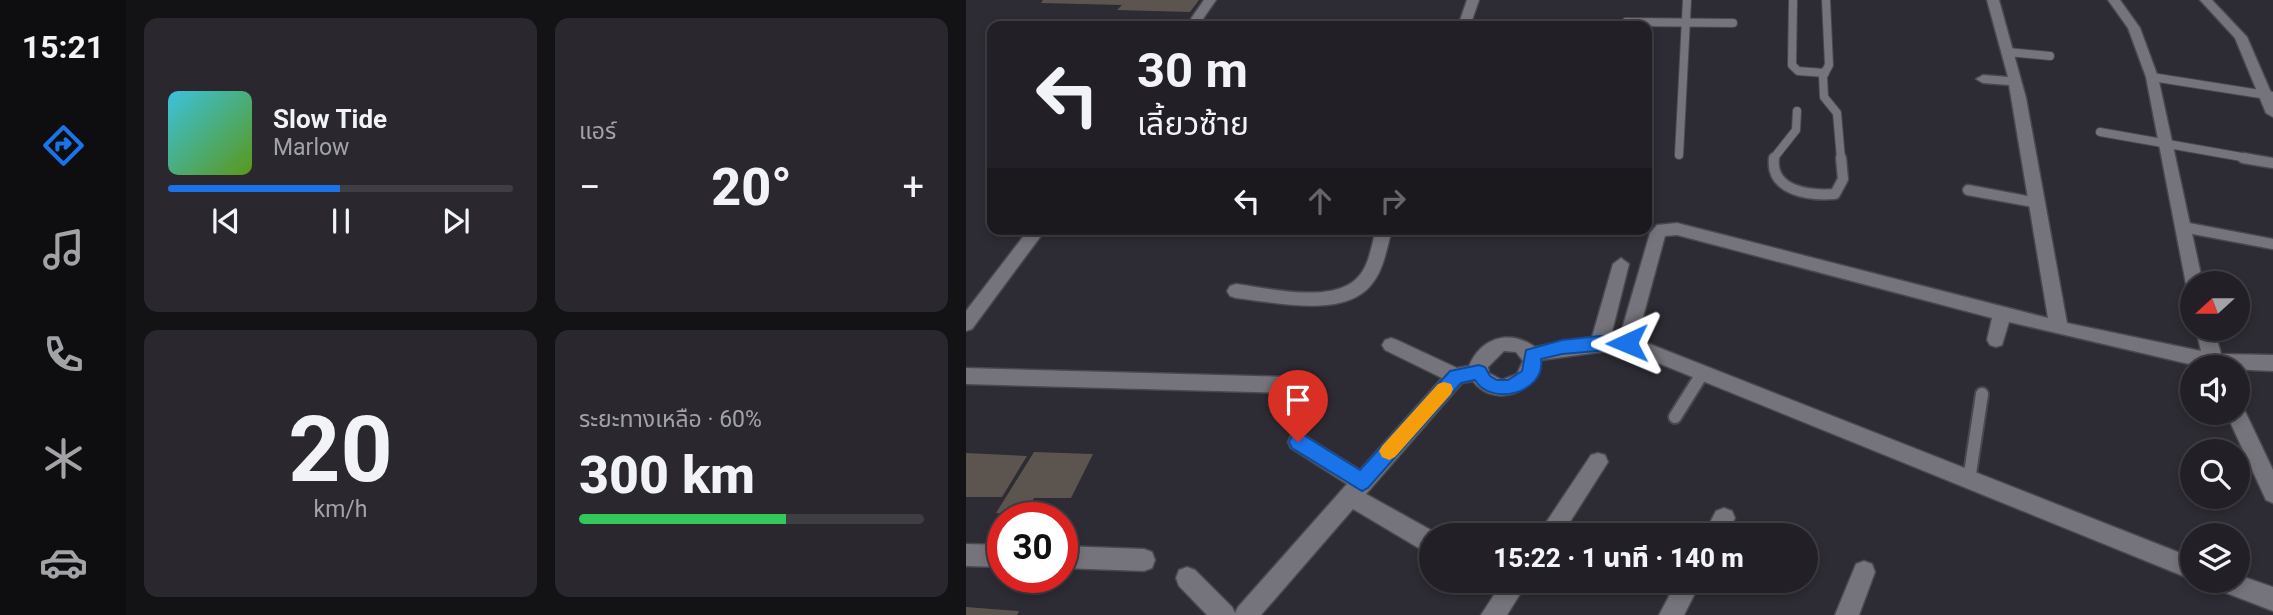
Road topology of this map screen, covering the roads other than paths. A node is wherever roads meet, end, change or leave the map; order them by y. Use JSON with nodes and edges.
{"nodes":[{"id":1,"x":1210,"y":0,"type":"edge"},
{"id":2,"x":1473,"y":0,"type":"edge"},
{"id":3,"x":1687,"y":0,"type":"edge"},
{"id":4,"x":1793,"y":0,"type":"edge"},
{"id":5,"x":1826,"y":0,"type":"edge"},
{"id":6,"x":1993,"y":0,"type":"edge"},
{"id":7,"x":2114,"y":0,"type":"edge"},
{"id":8,"x":2206,"y":0,"type":"edge"},
{"id":9,"x":1195,"y":21,"type":"edge"},
{"id":10,"x":1466,"y":21,"type":"edge"},
{"id":11,"x":1652,"y":22,"type":"edge"},
{"id":12,"x":1686,"y":22,"type":"junction"},
{"id":13,"x":1733,"y":23,"type":"dead end"},
{"id":14,"x":2008,"y":52,"type":"junction"},
{"id":15,"x":2050,"y":56,"type":"dead end"},
{"id":16,"x":1825,"y":73,"type":"junction"},
{"id":17,"x":2152,"y":77,"type":"junction"},
{"id":18,"x":1983,"y":79,"type":"dead end"},
{"id":19,"x":2015,"y":82,"type":"junction"},
{"id":20,"x":2270,"y":96,"type":"edge"},
{"id":21,"x":1797,"y":111,"type":"dead end"},
{"id":22,"x":2273,"y":113,"type":"edge"},
{"id":23,"x":2100,"y":132,"type":"dead end"},
{"id":24,"x":2166,"y":142,"type":"junction"},
{"id":25,"x":1679,"y":155,"type":"dead end"},
{"id":26,"x":2273,"y":163,"type":"edge"},
{"id":27,"x":1968,"y":190,"type":"dead end"},
{"id":28,"x":2038,"y":203,"type":"junction"},
{"id":29,"x":2183,"y":227,"type":"junction"},
{"id":30,"x":1033,"y":235,"type":"edge"},
{"id":31,"x":1382,"y":235,"type":"edge"},
{"id":32,"x":2273,"y":244,"type":"edge"},
{"id":33,"x":1621,"y":264,"type":"dead end"},
{"id":34,"x":2192,"y":271,"type":"edge"},
{"id":35,"x":1236,"y":291,"type":"dead end"},
{"id":36,"x":2002,"y":314,"type":"junction"},
{"id":37,"x":966,"y":324,"type":"edge"},
{"id":38,"x":2059,"y":328,"type":"junction"},
{"id":39,"x":1996,"y":340,"type":"dead end"},
{"id":40,"x":1600,"y":342,"type":"junction"},
{"id":41,"x":1627,"y":343,"type":"junction"},
{"id":42,"x":1391,"y":345,"type":"dead end"},
{"id":43,"x":1532,"y":355,"type":"junction"},
{"id":44,"x":2180,"y":356,"type":"edge"},
{"id":45,"x":2250,"y":363,"type":"edge"},
{"id":46,"x":2273,"y":363,"type":"edge"},
{"id":47,"x":1479,"y":372,"type":"junction"},
{"id":48,"x":1702,"y":374,"type":"junction"},
{"id":49,"x":966,"y":376,"type":"edge"},
{"id":50,"x":1456,"y":376,"type":"junction"},
{"id":51,"x":1292,"y":385,"type":"dead end"},
{"id":52,"x":1982,"y":394,"type":"dead end"},
{"id":53,"x":1675,"y":417,"type":"dead end"},
{"id":54,"x":2242,"y":425,"type":"edge"},
{"id":55,"x":1298,"y":442,"type":"dead end"},
{"id":56,"x":1598,"y":462,"type":"dead end"},
{"id":57,"x":1969,"y":480,"type":"junction"},
{"id":58,"x":1355,"y":489,"type":"junction"},
{"id":59,"x":2273,"y":493,"type":"edge"},
{"id":60,"x":1557,"y":523,"type":"edge"},
{"id":61,"x":1419,"y":534,"type":"edge"},
{"id":62,"x":966,"y":555,"type":"edge"},
{"id":63,"x":987,"y":556,"type":"edge"},
{"id":64,"x":1078,"y":558,"type":"edge"},
{"id":65,"x":1144,"y":560,"type":"dead end"},
{"id":66,"x":2180,"y":564,"type":"edge"},
{"id":67,"x":1864,"y":572,"type":"dead end"},
{"id":68,"x":1187,"y":578,"type":"dead end"},
{"id":69,"x":2250,"y":591,"type":"edge"},
{"id":70,"x":1509,"y":593,"type":"edge"},
{"id":71,"x":1683,"y":593,"type":"edge"},
{"id":72,"x":2273,"y":599,"type":"edge"},
{"id":73,"x":1241,"y":615,"type":"edge"},
{"id":74,"x":1493,"y":615,"type":"edge"},
{"id":75,"x":1671,"y":615,"type":"edge"},
{"id":76,"x":1847,"y":615,"type":"edge"}],
"edges":[{"from":1,"to":9,"type":"street"},
{"from":2,"to":10,"type":"street"},
{"from":3,"to":12,"type":"lane"},
{"from":4,"to":16,"type":"lane"},
{"from":5,"to":16,"type":"lane"},
{"from":6,"to":14,"type":"street"},
{"from":7,"to":17,"type":"street"},
{"from":8,"to":20,"type":"street"},
{"from":11,"to":12,"type":"lane"},
{"from":12,"to":13,"type":"lane"},
{"from":12,"to":25,"type":"lane"},
{"from":14,"to":15,"type":"lane"},
{"from":14,"to":19,"type":"street"},
{"from":16,"to":21,"type":"lane"},
{"from":17,"to":20,"type":"lane"},
{"from":17,"to":24,"type":"street"},
{"from":18,"to":19,"type":"street"},
{"from":19,"to":28,"type":"street"},
{"from":20,"to":22,"type":"street"},
{"from":23,"to":24,"type":"lane"},
{"from":24,"to":26,"type":"lane"},
{"from":24,"to":29,"type":"street"},
{"from":27,"to":28,"type":"lane"},
{"from":28,"to":38,"type":"street"},
{"from":29,"to":32,"type":"lane"},
{"from":29,"to":34,"type":"street"},
{"from":30,"to":37,"type":"street"},
{"from":31,"to":35,"type":"street"},
{"from":33,"to":40,"type":"street"},
{"from":36,"to":38,"type":"street"},
{"from":36,"to":39,"type":"street"},
{"from":36,"to":41,"type":"street"},
{"from":38,"to":44,"type":"street"},
{"from":40,"to":41,"type":"street"},
{"from":40,"to":43,"type":"street"},
{"from":41,"to":48,"type":"street"},
{"from":42,"to":50,"type":"street"},
{"from":43,"to":47,"type":"street"},
{"from":43,"to":47,"type":"street"},
{"from":45,"to":46,"type":"street"},
{"from":47,"to":50,"type":"street"},
{"from":48,"to":53,"type":"lane"},
{"from":48,"to":57,"type":"street"},
{"from":49,"to":51,"type":"street"},
{"from":50,"to":58,"type":"street"},
{"from":52,"to":57,"type":"lane"},
{"from":54,"to":59,"type":"street"},
{"from":55,"to":58,"type":"street"},
{"from":56,"to":60,"type":"street"},
{"from":57,"to":66,"type":"street"},
{"from":58,"to":61,"type":"street"},
{"from":58,"to":73,"type":"street"},
{"from":62,"to":63,"type":"street"},
{"from":64,"to":65,"type":"street"},
{"from":67,"to":76,"type":"street"},
{"from":68,"to":73,"type":"street"},
{"from":69,"to":72,"type":"street"},
{"from":70,"to":74,"type":"street"},
{"from":71,"to":75,"type":"street"}]}
